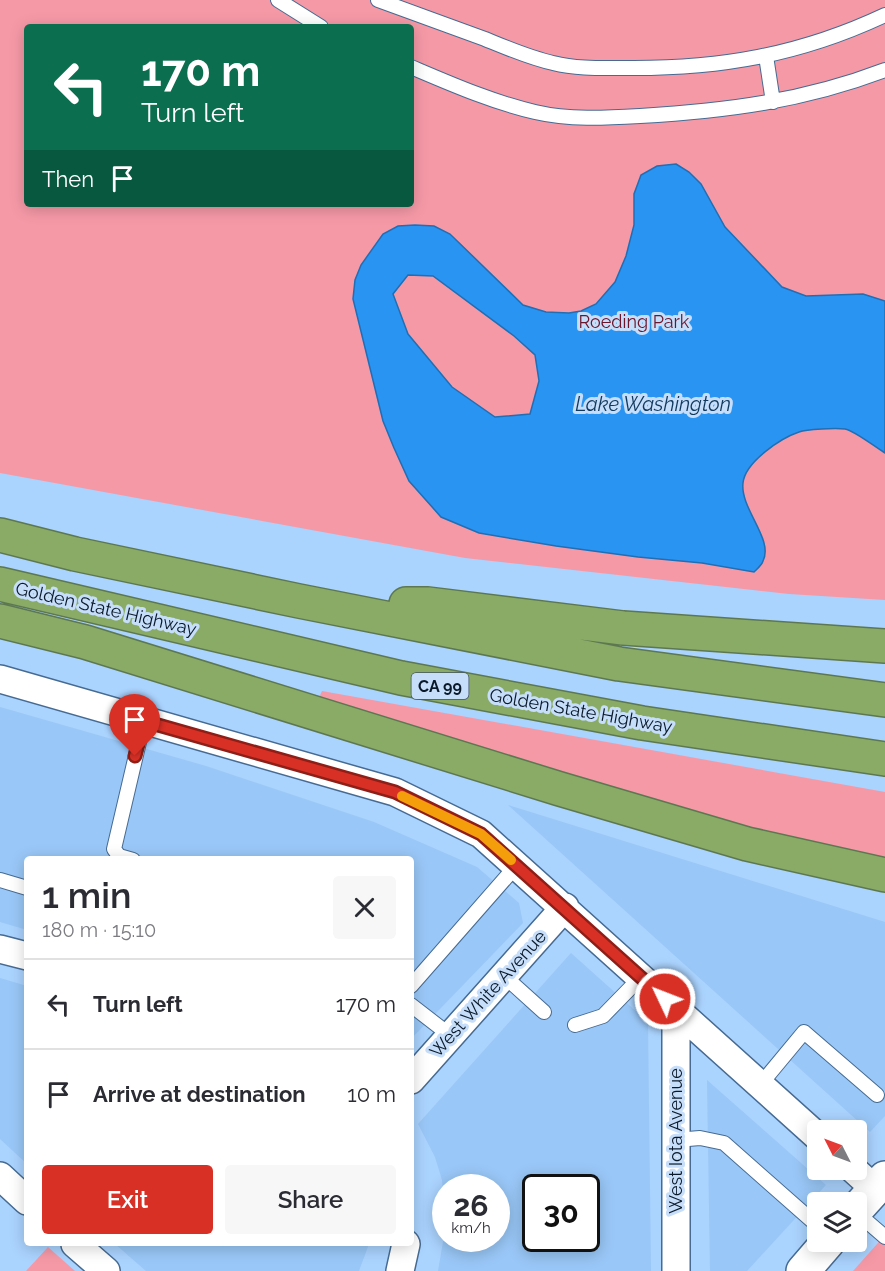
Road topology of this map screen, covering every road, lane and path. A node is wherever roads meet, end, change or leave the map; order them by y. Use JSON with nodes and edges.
{"nodes":[{"id":1,"x":278,"y":0,"type":"edge"},
{"id":2,"x":378,"y":0,"type":"edge"},
{"id":3,"x":885,"y":15,"type":"edge"},
{"id":4,"x":316,"y":24,"type":"edge"},
{"id":5,"x":766,"y":56,"type":"junction"},
{"id":6,"x":414,"y":68,"type":"edge"},
{"id":7,"x":885,"y":70,"type":"edge"},
{"id":8,"x":773,"y":102,"type":"junction"},
{"id":9,"x":0,"y":535,"type":"edge"},
{"id":10,"x":0,"y":584,"type":"edge"},
{"id":11,"x":299,"y":601,"type":"junction"},
{"id":12,"x":0,"y":621,"type":"edge"},
{"id":13,"x":885,"y":646,"type":"edge"},
{"id":14,"x":0,"y":679,"type":"edge"},
{"id":15,"x":885,"y":700,"type":"edge"},
{"id":16,"x":144,"y":721,"type":"junction"},
{"id":17,"x":885,"y":759,"type":"edge"},
{"id":18,"x":119,"y":856,"type":"edge"},
{"id":19,"x":517,"y":865,"type":"junction"},
{"id":20,"x":885,"y":875,"type":"edge"},
{"id":21,"x":0,"y":880,"type":"edge"},
{"id":22,"x":24,"y":887,"type":"edge"},
{"id":23,"x":565,"y":907,"type":"junction"},
{"id":24,"x":0,"y":949,"type":"edge"},
{"id":25,"x":24,"y":955,"type":"edge"},
{"id":26,"x":504,"y":976,"type":"junction"},
{"id":27,"x":641,"y":977,"type":"junction"},
{"id":28,"x":414,"y":983,"type":"edge"},
{"id":29,"x":414,"y":1007,"type":"edge"},
{"id":30,"x":676,"y":1010,"type":"junction"},
{"id":31,"x":544,"y":1012,"type":"dead end"},
{"id":32,"x":575,"y":1026,"type":"dead end"},
{"id":33,"x":451,"y":1036,"type":"junction"},
{"id":34,"x":414,"y":1077,"type":"edge"},
{"id":35,"x":760,"y":1085,"type":"junction"},
{"id":36,"x":882,"y":1095,"type":"edge"},
{"id":37,"x":807,"y":1127,"type":"edge"},
{"id":38,"x":676,"y":1140,"type":"junction"},
{"id":39,"x":0,"y":1176,"type":"edge"},
{"id":40,"x":867,"y":1196,"type":"edge"},
{"id":41,"x":24,"y":1198,"type":"edge"},
{"id":42,"x":807,"y":1216,"type":"edge"},
{"id":43,"x":885,"y":1237,"type":"edge"},
{"id":44,"x":77,"y":1246,"type":"edge"},
{"id":45,"x":406,"y":1246,"type":"edge"},
{"id":46,"x":819,"y":1252,"type":"edge"},
{"id":47,"x":106,"y":1271,"type":"edge"},
{"id":48,"x":400,"y":1271,"type":"edge"},
{"id":49,"x":676,"y":1271,"type":"edge"},
{"id":50,"x":803,"y":1271,"type":"edge"}],
"edges":[{"from":1,"to":4,"type":"lane"},
{"from":2,"to":5,"type":"lane"},
{"from":3,"to":5,"type":"lane"},
{"from":5,"to":8,"type":"lane"},
{"from":6,"to":8,"type":"lane"},
{"from":7,"to":8,"type":"lane"},
{"from":9,"to":11,"type":"highway"},
{"from":10,"to":17,"type":"highway","name":"Golden State Highway","number":"CA 99"},
{"from":11,"to":13,"type":"highway"},
{"from":11,"to":15,"type":"highway"},
{"from":12,"to":20,"type":"highway"},
{"from":14,"to":16,"type":"street"},
{"from":16,"to":18,"type":"lane"},
{"from":16,"to":19,"type":"street"},
{"from":19,"to":23,"type":"street"},
{"from":19,"to":28,"type":"lane"},
{"from":21,"to":22,"type":"lane"},
{"from":23,"to":26,"type":"street","name":"West White Avenue"},
{"from":23,"to":27,"type":"street"},
{"from":24,"to":25,"type":"street"},
{"from":26,"to":31,"type":"lane"},
{"from":26,"to":33,"type":"street","name":"West White Avenue"},
{"from":27,"to":30,"type":"street"},
{"from":27,"to":32,"type":"lane"},
{"from":29,"to":33,"type":"lane"},
{"from":30,"to":35,"type":"street"},
{"from":30,"to":38,"type":"street","name":"West Iota Avenue"},
{"from":33,"to":34,"type":"street","name":"West White Avenue"},
{"from":35,"to":36,"type":"lane"},
{"from":35,"to":37,"type":"street"},
{"from":38,"to":42,"type":"lane"},
{"from":38,"to":49,"type":"street","name":"West Iota Avenue"},
{"from":39,"to":41,"type":"street"},
{"from":40,"to":43,"type":"lane"},
{"from":44,"to":47,"type":"street"},
{"from":45,"to":48,"type":"street"},
{"from":46,"to":50,"type":"main road"}]}
